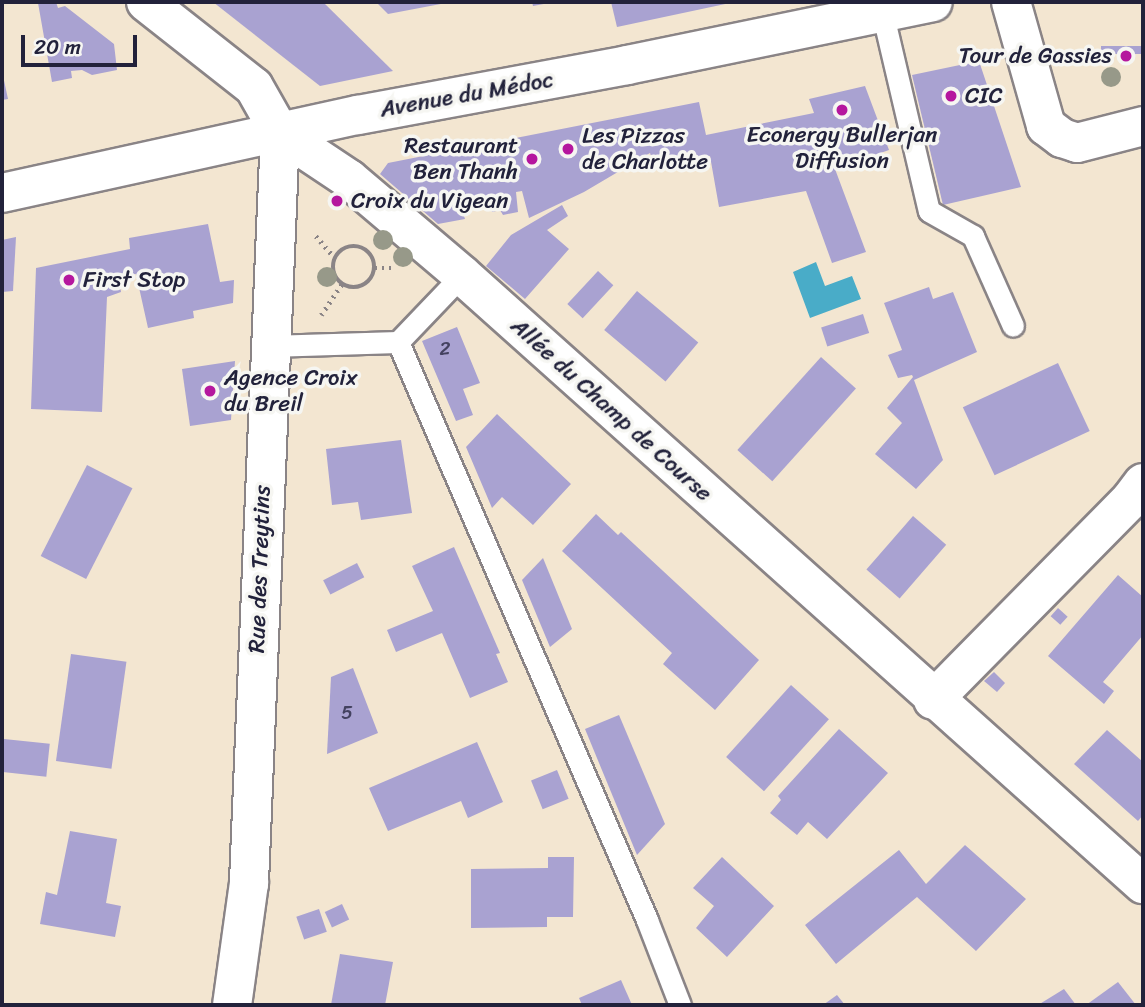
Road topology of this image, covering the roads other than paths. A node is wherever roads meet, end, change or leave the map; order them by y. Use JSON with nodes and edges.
{"nodes":[{"id":1,"x":146,"y":2,"type":"edge"},
{"id":2,"x":1010,"y":2,"type":"edge"},
{"id":3,"x":911,"y":5,"type":"edge"},
{"id":4,"x":1143,"y":126,"type":"edge"},
{"id":5,"x":280,"y":133,"type":"junction"},
{"id":6,"x":2,"y":193,"type":"edge"},
{"id":7,"x":462,"y":275,"type":"junction"},
{"id":8,"x":1013,"y":326,"type":"dead end"},
{"id":9,"x":398,"y":342,"type":"junction"},
{"id":10,"x":269,"y":346,"type":"junction"},
{"id":11,"x":1143,"y":483,"type":"edge"},
{"id":12,"x":933,"y":700,"type":"junction"},
{"id":13,"x":1143,"y":884,"type":"edge"},
{"id":14,"x":232,"y":1005,"type":"edge"},
{"id":15,"x":680,"y":1005,"type":"edge"}],
"edges":[{"from":1,"to":5,"type":"street"},
{"from":2,"to":4,"type":"street"},
{"from":3,"to":5,"type":"street","name":"Avenue du Médoc"},
{"from":3,"to":8,"type":"lane"},
{"from":5,"to":6,"type":"street","name":"Avenue du Médoc"},
{"from":5,"to":7,"type":"street","name":"Allée du Champ de Course"},
{"from":5,"to":10,"type":"street","name":"Rue des Treytins"},
{"from":7,"to":9,"type":"lane"},
{"from":7,"to":12,"type":"street","name":"Allée du Champ de Course"},
{"from":9,"to":10,"type":"lane"},
{"from":9,"to":15,"type":"lane"},
{"from":10,"to":14,"type":"street","name":"Rue des Treytins"},
{"from":11,"to":12,"type":"street"},
{"from":12,"to":13,"type":"street","name":"Allée du Champ de Course"}]}
